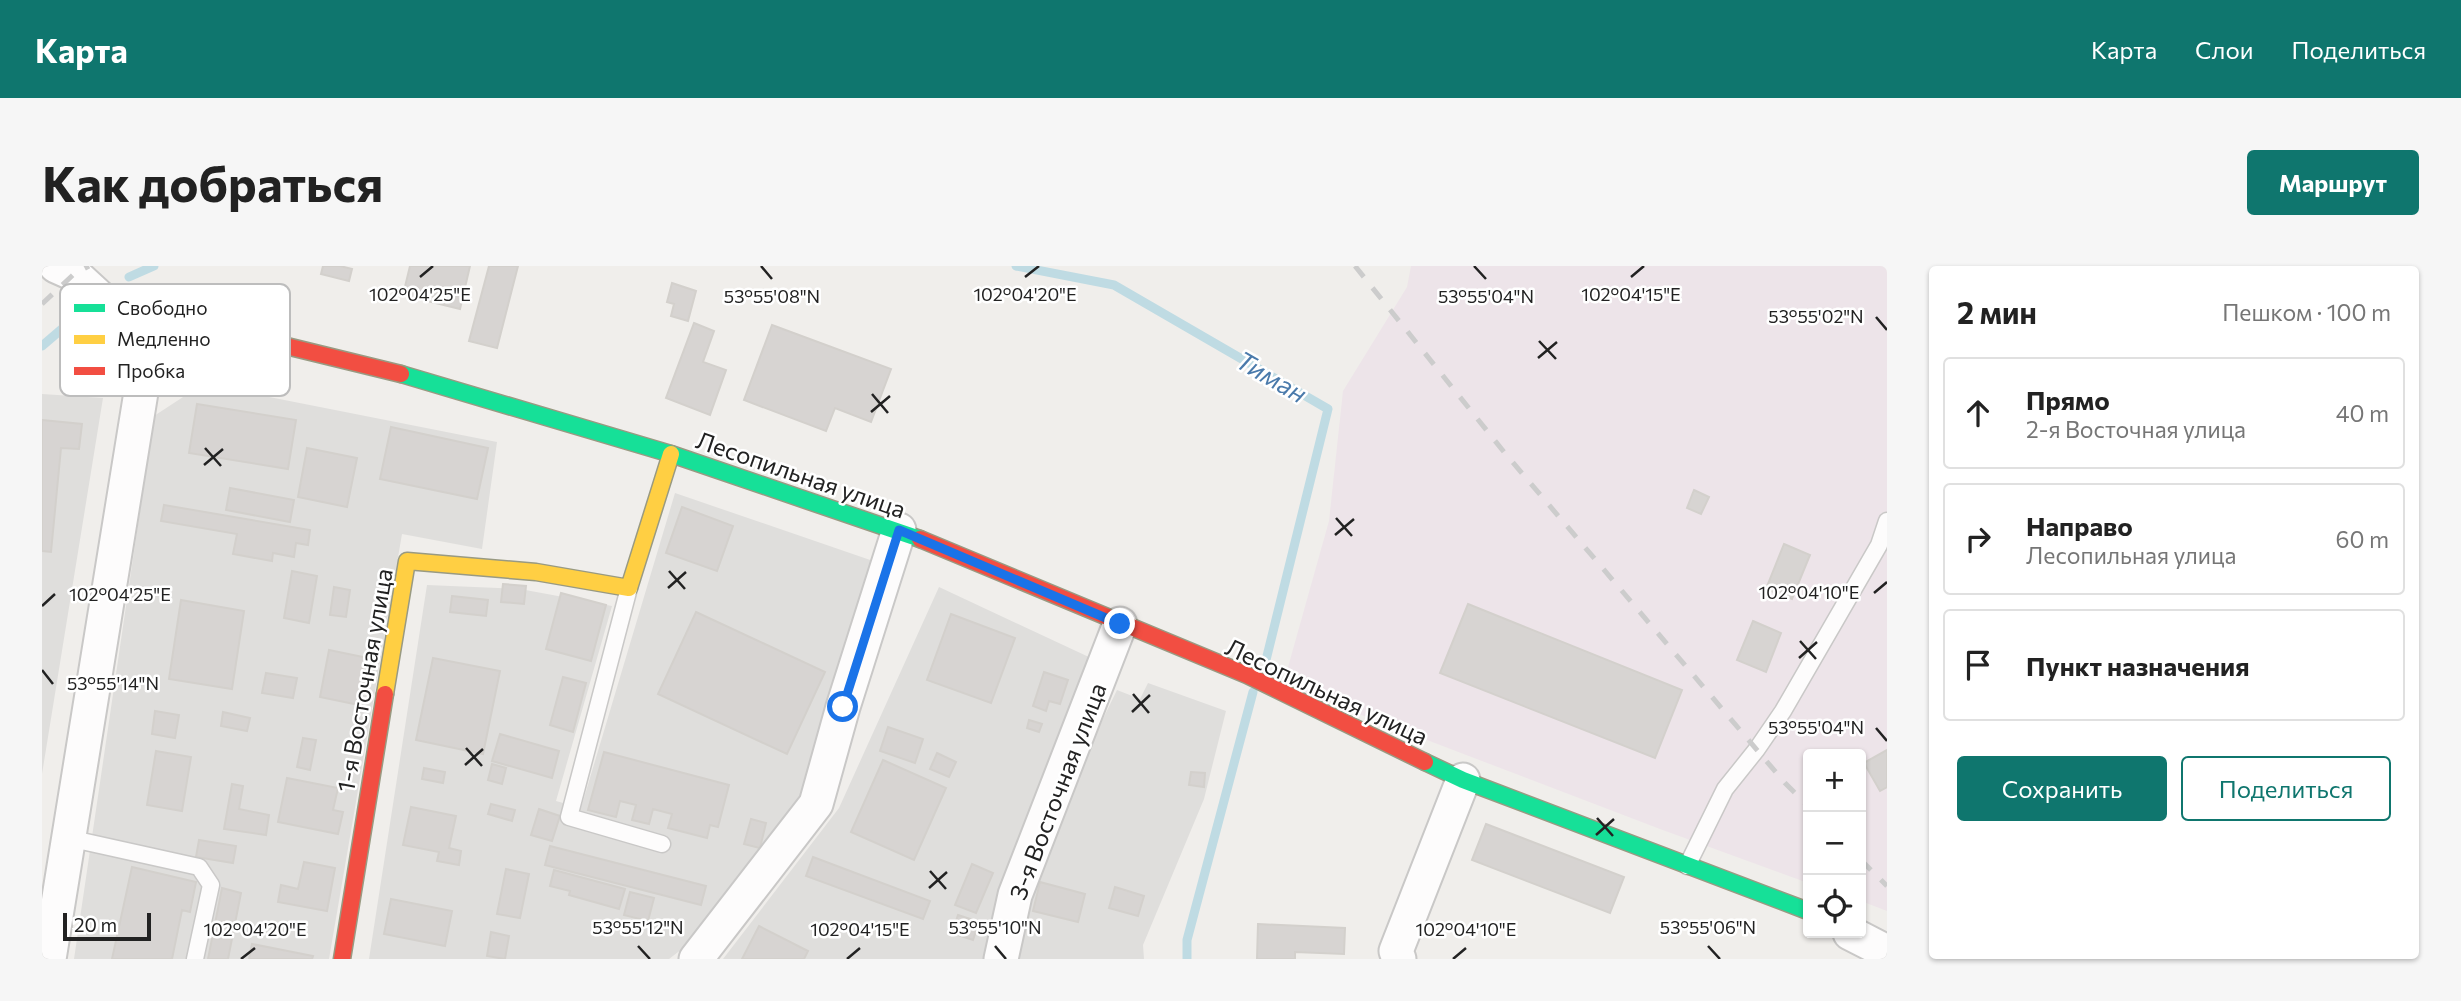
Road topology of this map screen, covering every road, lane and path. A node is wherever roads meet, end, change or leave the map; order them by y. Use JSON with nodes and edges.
{"nodes":[{"id":1,"x":56,"y":266,"type":"edge"},
{"id":2,"x":85,"y":284,"type":"edge"},
{"id":3,"x":290,"y":347,"type":"edge"},
{"id":4,"x":140,"y":396,"type":"edge"},
{"id":5,"x":671,"y":454,"type":"junction"},
{"id":6,"x":1887,"y":521,"type":"edge"},
{"id":7,"x":899,"y":530,"type":"junction"},
{"id":8,"x":629,"y":588,"type":"junction"},
{"id":9,"x":1120,"y":624,"type":"junction"},
{"id":10,"x":1463,"y":780,"type":"junction"},
{"id":11,"x":68,"y":838,"type":"junction"},
{"id":12,"x":663,"y":844,"type":"dead end"},
{"id":13,"x":1686,"y":866,"type":"junction"},
{"id":14,"x":1803,"y":909,"type":"edge"},
{"id":15,"x":1860,"y":938,"type":"edge"},
{"id":16,"x":1887,"y":952,"type":"edge"},
{"id":17,"x":1392,"y":956,"type":"edge"},
{"id":18,"x":49,"y":959,"type":"edge"},
{"id":19,"x":195,"y":959,"type":"edge"},
{"id":20,"x":342,"y":959,"type":"edge"},
{"id":21,"x":696,"y":959,"type":"edge"},
{"id":22,"x":1002,"y":959,"type":"edge"}],
"edges":[{"from":1,"to":2,"type":"street"},
{"from":3,"to":5,"type":"street","name":"Лесопильная улица"},
{"from":4,"to":11,"type":"street"},
{"from":5,"to":7,"type":"street","name":"Лесопильная улица"},
{"from":5,"to":8,"type":"street"},
{"from":6,"to":13,"type":"lane"},
{"from":7,"to":9,"type":"street","name":"Лесопильная улица"},
{"from":7,"to":21,"type":"street"},
{"from":8,"to":12,"type":"lane"},
{"from":8,"to":20,"type":"street","name":"1-я Восточная улица"},
{"from":9,"to":10,"type":"street","name":"Лесопильная улица"},
{"from":9,"to":22,"type":"street","name":"3-я Восточная улица"},
{"from":10,"to":13,"type":"street","name":"Лесопильная улица"},
{"from":10,"to":17,"type":"street"},
{"from":11,"to":18,"type":"street"},
{"from":11,"to":19,"type":"lane"},
{"from":13,"to":14,"type":"street","name":"Лесопильная улица"},
{"from":15,"to":16,"type":"street"}]}
